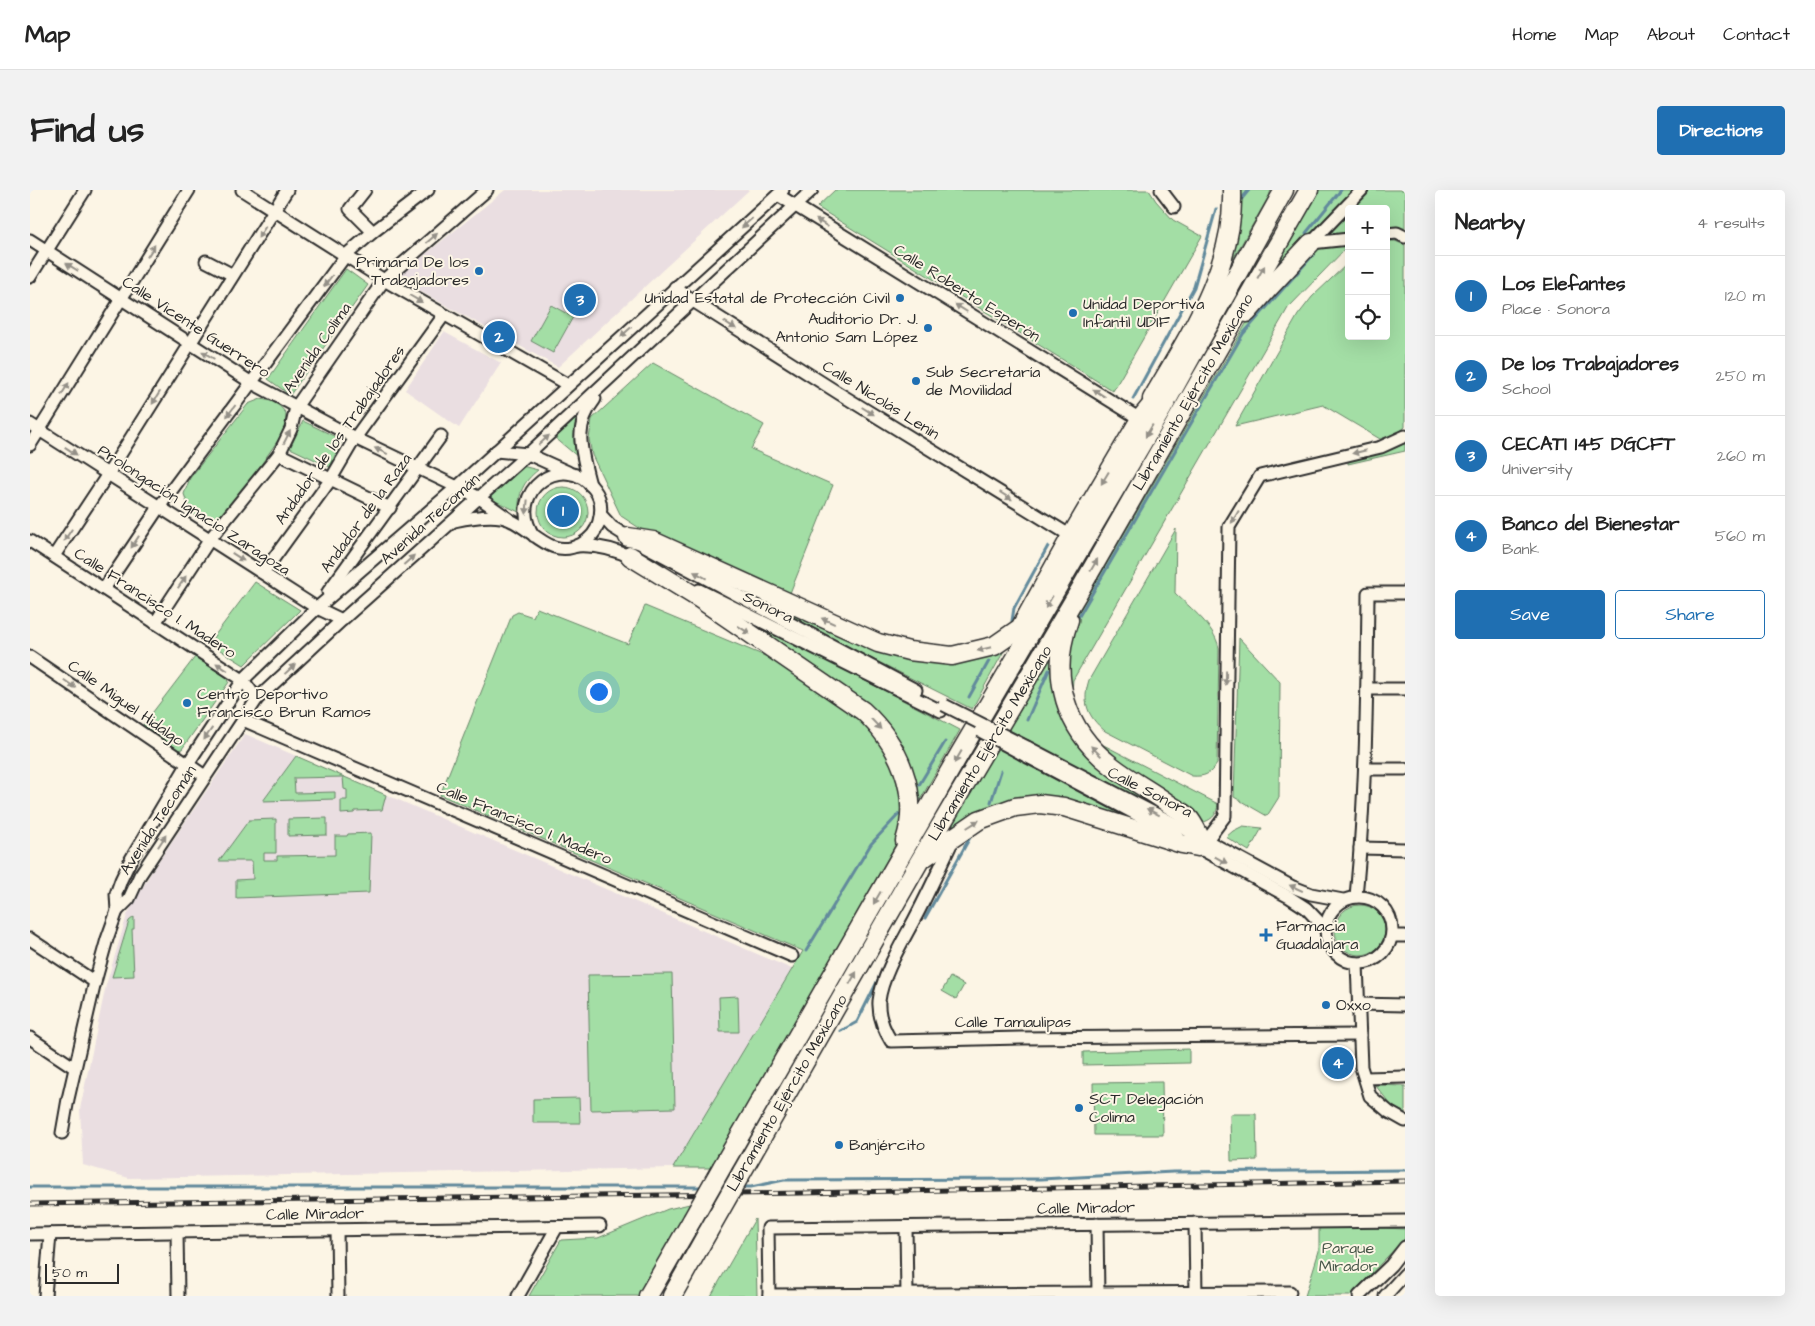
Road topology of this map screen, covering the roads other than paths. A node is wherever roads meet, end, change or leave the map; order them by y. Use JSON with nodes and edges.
{"nodes":[{"id":1,"x":85,"y":190,"type":"edge"},
{"id":2,"x":189,"y":190,"type":"edge"},
{"id":3,"x":242,"y":190,"type":"edge"},
{"id":4,"x":287,"y":190,"type":"edge"},
{"id":5,"x":366,"y":190,"type":"edge"},
{"id":6,"x":428,"y":190,"type":"edge"},
{"id":7,"x":487,"y":190,"type":"edge"},
{"id":8,"x":812,"y":190,"type":"edge"},
{"id":9,"x":1160,"y":190,"type":"edge"},
{"id":10,"x":1232,"y":190,"type":"edge"},
{"id":11,"x":1276,"y":190,"type":"edge"},
{"id":12,"x":1284,"y":190,"type":"edge"},
{"id":13,"x":1309,"y":190,"type":"edge"},
{"id":14,"x":1362,"y":190,"type":"edge"},
{"id":15,"x":780,"y":192,"type":"edge"},
{"id":16,"x":795,"y":206,"type":"junction"},
{"id":17,"x":1174,"y":207,"type":"dead end"},
{"id":18,"x":1272,"y":209,"type":"junction"},
{"id":19,"x":275,"y":211,"type":"junction"},
{"id":20,"x":372,"y":232,"type":"junction"},
{"id":21,"x":1345,"y":239,"type":"edge"},
{"id":22,"x":30,"y":240,"type":"edge"},
{"id":23,"x":1311,"y":243,"type":"junction"},
{"id":24,"x":46,"y":251,"type":"junction"},
{"id":25,"x":346,"y":256,"type":"junction"},
{"id":26,"x":206,"y":261,"type":"dead end"},
{"id":27,"x":233,"y":275,"type":"junction"},
{"id":28,"x":30,"y":277,"type":"edge"},
{"id":29,"x":384,"y":280,"type":"junction"},
{"id":30,"x":675,"y":287,"type":"junction"},
{"id":31,"x":122,"y":298,"type":"junction"},
{"id":32,"x":693,"y":301,"type":"junction"},
{"id":33,"x":444,"y":315,"type":"junction"},
{"id":34,"x":189,"y":344,"type":"junction"},
{"id":35,"x":1216,"y":350,"type":"junction"},
{"id":36,"x":1193,"y":352,"type":"junction"},
{"id":37,"x":616,"y":372,"type":"junction"},
{"id":38,"x":252,"y":383,"type":"junction"},
{"id":39,"x":568,"y":385,"type":"junction"},
{"id":40,"x":296,"y":407,"type":"junction"},
{"id":41,"x":1140,"y":419,"type":"junction"},
{"id":42,"x":35,"y":427,"type":"edge"},
{"id":43,"x":441,"y":436,"type":"dead end"},
{"id":44,"x":1405,"y":436,"type":"edge"},
{"id":45,"x":355,"y":438,"type":"junction"},
{"id":46,"x":30,"y":445,"type":"edge"},
{"id":47,"x":496,"y":451,"type":"junction"},
{"id":48,"x":279,"y":454,"type":"junction"},
{"id":49,"x":528,"y":454,"type":"junction"},
{"id":50,"x":418,"y":468,"type":"junction"},
{"id":51,"x":108,"y":474,"type":"junction"},
{"id":52,"x":572,"y":474,"type":"junction"},
{"id":53,"x":331,"y":479,"type":"junction"},
{"id":54,"x":590,"y":485,"type":"junction"},
{"id":55,"x":457,"y":487,"type":"junction"},
{"id":56,"x":478,"y":497,"type":"junction"},
{"id":57,"x":159,"y":507,"type":"junction"},
{"id":58,"x":390,"y":508,"type":"junction"},
{"id":59,"x":601,"y":515,"type":"junction"},
{"id":60,"x":509,"y":519,"type":"junction"},
{"id":61,"x":452,"y":522,"type":"junction"},
{"id":62,"x":534,"y":536,"type":"junction"},
{"id":63,"x":1071,"y":536,"type":"junction"},
{"id":64,"x":628,"y":537,"type":"junction"},
{"id":65,"x":210,"y":539,"type":"junction"},
{"id":66,"x":30,"y":541,"type":"edge"},
{"id":67,"x":577,"y":546,"type":"junction"},
{"id":68,"x":54,"y":556,"type":"junction"},
{"id":69,"x":630,"y":556,"type":"junction"},
{"id":70,"x":263,"y":573,"type":"junction"},
{"id":71,"x":1081,"y":588,"type":"junction"},
{"id":72,"x":104,"y":589,"type":"junction"},
{"id":73,"x":1405,"y":593,"type":"edge"},
{"id":74,"x":317,"y":608,"type":"junction"},
{"id":75,"x":342,"y":620,"type":"junction"},
{"id":76,"x":155,"y":623,"type":"junction"},
{"id":77,"x":1020,"y":628,"type":"junction"},
{"id":78,"x":30,"y":657,"type":"edge"},
{"id":79,"x":243,"y":680,"type":"junction"},
{"id":80,"x":1367,"y":689,"type":"junction"},
{"id":81,"x":1405,"y":689,"type":"edge"},
{"id":82,"x":257,"y":699,"type":"junction"},
{"id":83,"x":992,"y":699,"type":"junction"},
{"id":84,"x":943,"y":708,"type":"junction"},
{"id":85,"x":243,"y":720,"type":"junction"},
{"id":86,"x":187,"y":765,"type":"junction"},
{"id":87,"x":1365,"y":769,"type":"junction"},
{"id":88,"x":1405,"y":769,"type":"edge"},
{"id":89,"x":205,"y":776,"type":"junction"},
{"id":90,"x":954,"y":836,"type":"junction"},
{"id":91,"x":1202,"y":843,"type":"junction"},
{"id":92,"x":1360,"y":848,"type":"junction"},
{"id":93,"x":1405,"y":849,"type":"edge"},
{"id":94,"x":919,"y":862,"type":"junction"},
{"id":95,"x":898,"y":864,"type":"junction"},
{"id":96,"x":1356,"y":896,"type":"junction"},
{"id":97,"x":1343,"y":900,"type":"junction"},
{"id":98,"x":117,"y":911,"type":"junction"},
{"id":99,"x":1325,"y":928,"type":"junction"},
{"id":100,"x":1392,"y":936,"type":"junction"},
{"id":101,"x":1405,"y":936,"type":"edge"},
{"id":102,"x":30,"y":939,"type":"edge"},
{"id":103,"x":792,"y":956,"type":"dead end"},
{"id":104,"x":1357,"y":963,"type":"junction"},
{"id":105,"x":96,"y":982,"type":"junction"},
{"id":106,"x":1358,"y":1004,"type":"junction"},
{"id":107,"x":1405,"y":1005,"type":"edge"},
{"id":108,"x":1360,"y":1035,"type":"junction"},
{"id":109,"x":30,"y":1038,"type":"edge"},
{"id":110,"x":75,"y":1068,"type":"junction"},
{"id":111,"x":1405,"y":1077,"type":"edge"},
{"id":112,"x":1365,"y":1078,"type":"junction"},
{"id":113,"x":1405,"y":1121,"type":"edge"},
{"id":114,"x":62,"y":1133,"type":"dead end"},
{"id":115,"x":1405,"y":1220,"type":"edge"},
{"id":116,"x":1195,"y":1223,"type":"junction"},
{"id":117,"x":1098,"y":1224,"type":"junction"},
{"id":118,"x":600,"y":1226,"type":"dead end"},
{"id":119,"x":557,"y":1227,"type":"junction"},
{"id":120,"x":906,"y":1227,"type":"junction"},
{"id":121,"x":337,"y":1230,"type":"junction"},
{"id":122,"x":177,"y":1232,"type":"junction"},
{"id":123,"x":30,"y":1234,"type":"edge"},
{"id":124,"x":50,"y":1234,"type":"junction"},
{"id":125,"x":1405,"y":1247,"type":"edge"},
{"id":126,"x":1405,"y":1274,"type":"edge"},
{"id":127,"x":1290,"y":1292,"type":"dead end"},
{"id":128,"x":1098,"y":1294,"type":"edge"},
{"id":129,"x":1196,"y":1294,"type":"edge"},
{"id":130,"x":769,"y":1295,"type":"edge"},
{"id":131,"x":907,"y":1295,"type":"edge"},
{"id":132,"x":45,"y":1296,"type":"edge"},
{"id":133,"x":178,"y":1296,"type":"edge"},
{"id":134,"x":338,"y":1296,"type":"edge"},
{"id":135,"x":518,"y":1296,"type":"edge"},
{"id":136,"x":648,"y":1296,"type":"edge"},
{"id":137,"x":672,"y":1296,"type":"edge"},
{"id":138,"x":1359,"y":1296,"type":"edge"},
{"id":139,"x":1385,"y":1296,"type":"edge"}],
"edges":[{"from":1,"to":24,"type":"street"},
{"from":31,"to":2,"type":"street","one_way":true},
{"from":3,"to":19,"type":"street"},
{"from":4,"to":19,"type":"street"},
{"from":5,"to":20,"type":"street"},
{"from":6,"to":20,"type":"street","name":"Avenida Colima"},
{"from":29,"to":7,"type":"street","name":"Avenida Colima","one_way":true},
{"from":8,"to":16,"type":"street","name":"Avenida Tecomán"},
{"from":9,"to":17,"type":"street"},
{"from":10,"to":41,"type":"highway"},
{"from":11,"to":18,"type":"highway"},
{"from":12,"to":18,"type":"highway","name":"Libramiento Ejército Mexicano"},
{"from":35,"to":13,"type":"highway","name":"Libramiento Ejército Mexicano","one_way":true},
{"from":14,"to":23,"type":"street"},
{"from":15,"to":16,"type":"street","name":"Calle Roberto Esperón"},
{"from":15,"to":30,"type":"street","name":"Avenida Tecomán","one_way":true},
{"from":16,"to":32,"type":"street","name":"Avenida Tecomán"},
{"from":41,"to":16,"type":"street","name":"Calle Roberto Esperón","one_way":true},
{"from":18,"to":36,"type":"highway","name":"Libramiento Ejército Mexicano"},
{"from":19,"to":25,"type":"street"},
{"from":19,"to":27,"type":"street","one_way":true},
{"from":20,"to":25,"type":"street","name":"Avenida Colima"},
{"from":21,"to":23,"type":"street"},
{"from":22,"to":24,"type":"street","name":"Calle Vicente Guerrero"},
{"from":23,"to":35,"type":"highway"},
{"from":24,"to":28,"type":"street"},
{"from":31,"to":24,"type":"street","name":"Calle Vicente Guerrero","one_way":true},
{"from":25,"to":29,"type":"street"},
{"from":25,"to":38,"type":"street","name":"Avenida Colima","one_way":true},
{"from":26,"to":27,"type":"street"},
{"from":27,"to":34,"type":"street"},
{"from":29,"to":33,"type":"street","one_way":true},
{"from":29,"to":40,"type":"street","name":"Avenida Colima"},
{"from":30,"to":32,"type":"street","name":"Calle Nicolás Lenin"},
{"from":30,"to":39,"type":"street","name":"Avenida Tecomán","one_way":true},
{"from":31,"to":34,"type":"street","name":"Calle Vicente Guerrero"},
{"from":42,"to":31,"type":"street","one_way":true},
{"from":32,"to":37,"type":"street","name":"Avenida Tecomán"},
{"from":32,"to":63,"type":"street","name":"Calle Nicolás Lenin","one_way":true},
{"from":33,"to":39,"type":"street"},
{"from":33,"to":45,"type":"street","name":"Andador de los Trabajadores"},
{"from":38,"to":34,"type":"street","name":"Calle Vicente Guerrero","one_way":true},
{"from":34,"to":51,"type":"street","one_way":true},
{"from":71,"to":35,"type":"highway","name":"Libramiento Ejército Mexicano","one_way":true},
{"from":36,"to":41,"type":"highway"},
{"from":36,"to":83,"type":"highway","name":"Libramiento Ejército Mexicano","one_way":true},
{"from":49,"to":37,"type":"street","name":"Avenida Tecomán","one_way":true},
{"from":37,"to":54,"type":"street"},
{"from":38,"to":40,"type":"street","name":"Calle Vicente Guerrero"},
{"from":38,"to":57,"type":"street","name":"Avenida Colima","one_way":true},
{"from":39,"to":47,"type":"street","name":"Avenida Tecomán"},
{"from":40,"to":45,"type":"street","name":"Calle Vicente Guerrero"},
{"from":48,"to":40,"type":"street","name":"Avenida Colima","one_way":true},
{"from":41,"to":63,"type":"highway","one_way":true},
{"from":42,"to":46,"type":"street"},
{"from":42,"to":51,"type":"street","name":"Prolongación Ignacio Zaragoza","one_way":true},
{"from":43,"to":50,"type":"street","name":"Andador de la Raza"},
{"from":44,"to":91,"type":"street","one_way":true},
{"from":50,"to":45,"type":"street","name":"Calle Vicente Guerrero","one_way":true},
{"from":45,"to":53,"type":"street","name":"Andador de los Trabajadores"},
{"from":47,"to":49,"type":"street"},
{"from":47,"to":55,"type":"street","name":"Avenida Tecomán"},
{"from":48,"to":53,"type":"street"},
{"from":48,"to":65,"type":"street","name":"Avenida Colima"},
{"from":49,"to":52,"type":"street"},
{"from":49,"to":56,"type":"street","name":"Avenida Tecomán"},
{"from":50,"to":55,"type":"street","name":"Calle Vicente Guerrero"},
{"from":50,"to":58,"type":"street","name":"Andador de la Raza"},
{"from":51,"to":57,"type":"street","name":"Prolongación Ignacio Zaragoza"},
{"from":51,"to":68,"type":"street","one_way":true},
{"from":52,"to":54,"type":"street"},
{"from":52,"to":62,"type":"street","one_way":true},
{"from":53,"to":58,"type":"street"},
{"from":53,"to":70,"type":"street","name":"Andador de los Trabajadores"},
{"from":54,"to":59,"type":"street"},
{"from":55,"to":56,"type":"street","name":"Calle Vicente Guerrero"},
{"from":55,"to":74,"type":"street","name":"Avenida Tecomán"},
{"from":56,"to":60,"type":"street","name":"Calle Vicente Guerrero"},
{"from":56,"to":61,"type":"street","name":"Avenida Tecomán"},
{"from":57,"to":65,"type":"street","name":"Prolongación Ignacio Zaragoza"},
{"from":57,"to":72,"type":"street","name":"Avenida Colima","one_way":true},
{"from":58,"to":74,"type":"street","name":"Andador de la Raza"},
{"from":59,"to":64,"type":"street","name":"Sonora"},
{"from":59,"to":67,"type":"street"},
{"from":60,"to":61,"type":"street"},
{"from":60,"to":62,"type":"street","name":"Sonora"},
{"from":75,"to":61,"type":"street","name":"Avenida Tecomán","one_way":true},
{"from":62,"to":67,"type":"street","name":"Sonora"},
{"from":63,"to":77,"type":"highway"},
{"from":77,"to":64,"type":"highway","one_way":true},
{"from":84,"to":64,"type":"street","name":"Sonora","one_way":true},
{"from":65,"to":70,"type":"street","name":"Prolongación Ignacio Zaragoza","one_way":true},
{"from":76,"to":65,"type":"street","name":"Avenida Colima","one_way":true},
{"from":66,"to":68,"type":"street","name":"Calle Francisco I. Madero"},
{"from":67,"to":69,"type":"street","name":"Sonora"},
{"from":68,"to":72,"type":"street","name":"Calle Francisco I. Madero"},
{"from":69,"to":84,"type":"street","name":"Sonora"},
{"from":69,"to":95,"type":"highway","one_way":true},
{"from":70,"to":74,"type":"street","name":"Prolongación Ignacio Zaragoza"},
{"from":91,"to":71,"type":"highway","one_way":true},
{"from":71,"to":94,"type":"highway","name":"Libramiento Ejército Mexicano"},
{"from":72,"to":76,"type":"street","name":"Calle Francisco I. Madero"},
{"from":73,"to":80,"type":"street"},
{"from":74,"to":75,"type":"street","name":"Prolongación Ignacio Zaragoza"},
{"from":74,"to":79,"type":"street","name":"Avenida Tecomán"},
{"from":82,"to":75,"type":"street","name":"Avenida Tecomán","one_way":true},
{"from":79,"to":76,"type":"street","name":"Calle Francisco I. Madero","one_way":true},
{"from":77,"to":83,"type":"highway"},
{"from":78,"to":86,"type":"street","name":"Calle Miguel Hidalgo","one_way":true},
{"from":79,"to":82,"type":"street","name":"Calle Francisco I. Madero"},
{"from":79,"to":86,"type":"street","name":"Avenida Tecomán","one_way":true},
{"from":80,"to":81,"type":"street"},
{"from":80,"to":87,"type":"street"},
{"from":82,"to":85,"type":"street","name":"Avenida Tecomán"},
{"from":83,"to":95,"type":"highway","name":"Libramiento Ejército Mexicano","one_way":true},
{"from":84,"to":91,"type":"street","name":"Calle Sonora","bridge":true},
{"from":85,"to":89,"type":"street","name":"Avenida Tecomán"},
{"from":85,"to":103,"type":"street","name":"Calle Francisco I. Madero"},
{"from":86,"to":89,"type":"street","name":"Calle Miguel Hidalgo"},
{"from":86,"to":98,"type":"street","name":"Avenida Tecomán"},
{"from":87,"to":88,"type":"street"},
{"from":87,"to":92,"type":"street"},
{"from":98,"to":89,"type":"street","name":"Avenida Tecomán","one_way":true},
{"from":90,"to":91,"type":"highway","one_way":true},
{"from":90,"to":94,"type":"highway"},
{"from":90,"to":108,"type":"street","name":"Calle Tamaulipas"},
{"from":97,"to":91,"type":"street","name":"Calle Sonora","one_way":true},
{"from":91,"to":99,"type":"street","name":"Calle Sonora","one_way":true},
{"from":92,"to":93,"type":"street"},
{"from":92,"to":96,"type":"street"},
{"from":137,"to":94,"type":"highway","name":"Libramiento Ejército Mexicano","one_way":true,"bridge":true},
{"from":95,"to":136,"type":"highway","name":"Libramiento Ejército Mexicano","one_way":true,"bridge":true},
{"from":96,"to":97,"type":"street","name":"Calle Sonora"},
{"from":96,"to":100,"type":"street"},
{"from":97,"to":99,"type":"street"},
{"from":98,"to":105,"type":"street","name":"Avenida Tecomán"},
{"from":99,"to":104,"type":"street","name":"Calle Sonora"},
{"from":100,"to":101,"type":"street"},
{"from":100,"to":104,"type":"street"},
{"from":102,"to":105,"type":"street"},
{"from":104,"to":106,"type":"street"},
{"from":105,"to":110,"type":"street","name":"Avenida Tecomán"},
{"from":106,"to":107,"type":"street"},
{"from":106,"to":108,"type":"street"},
{"from":108,"to":112,"type":"street"},
{"from":109,"to":110,"type":"street"},
{"from":110,"to":114,"type":"street","name":"Avenida Tecomán"},
{"from":111,"to":112,"type":"street"},
{"from":112,"to":113,"type":"street"},
{"from":115,"to":116,"type":"street","name":"Calle Mirador"},
{"from":116,"to":117,"type":"street","name":"Calle Mirador"},
{"from":116,"to":129,"type":"street"},
{"from":117,"to":120,"type":"street","name":"Calle Mirador"},
{"from":117,"to":128,"type":"street"},
{"from":118,"to":119,"type":"street","name":"Calle Mirador"},
{"from":119,"to":121,"type":"street","name":"Calle Mirador"},
{"from":119,"to":135,"type":"street"},
{"from":120,"to":130,"type":"street","name":"Calle Mirador"},
{"from":120,"to":131,"type":"street"},
{"from":121,"to":122,"type":"street","name":"Calle Mirador"},
{"from":121,"to":134,"type":"street"},
{"from":122,"to":124,"type":"street","name":"Calle Mirador"},
{"from":122,"to":133,"type":"street"},
{"from":123,"to":124,"type":"street","name":"Calle Mirador"},
{"from":124,"to":132,"type":"street"},
{"from":125,"to":138,"type":"street"},
{"from":126,"to":139,"type":"street"},
{"from":127,"to":129,"type":"street"},
{"from":128,"to":129,"type":"street"},
{"from":128,"to":131,"type":"street"},
{"from":130,"to":131,"type":"street"}]}
